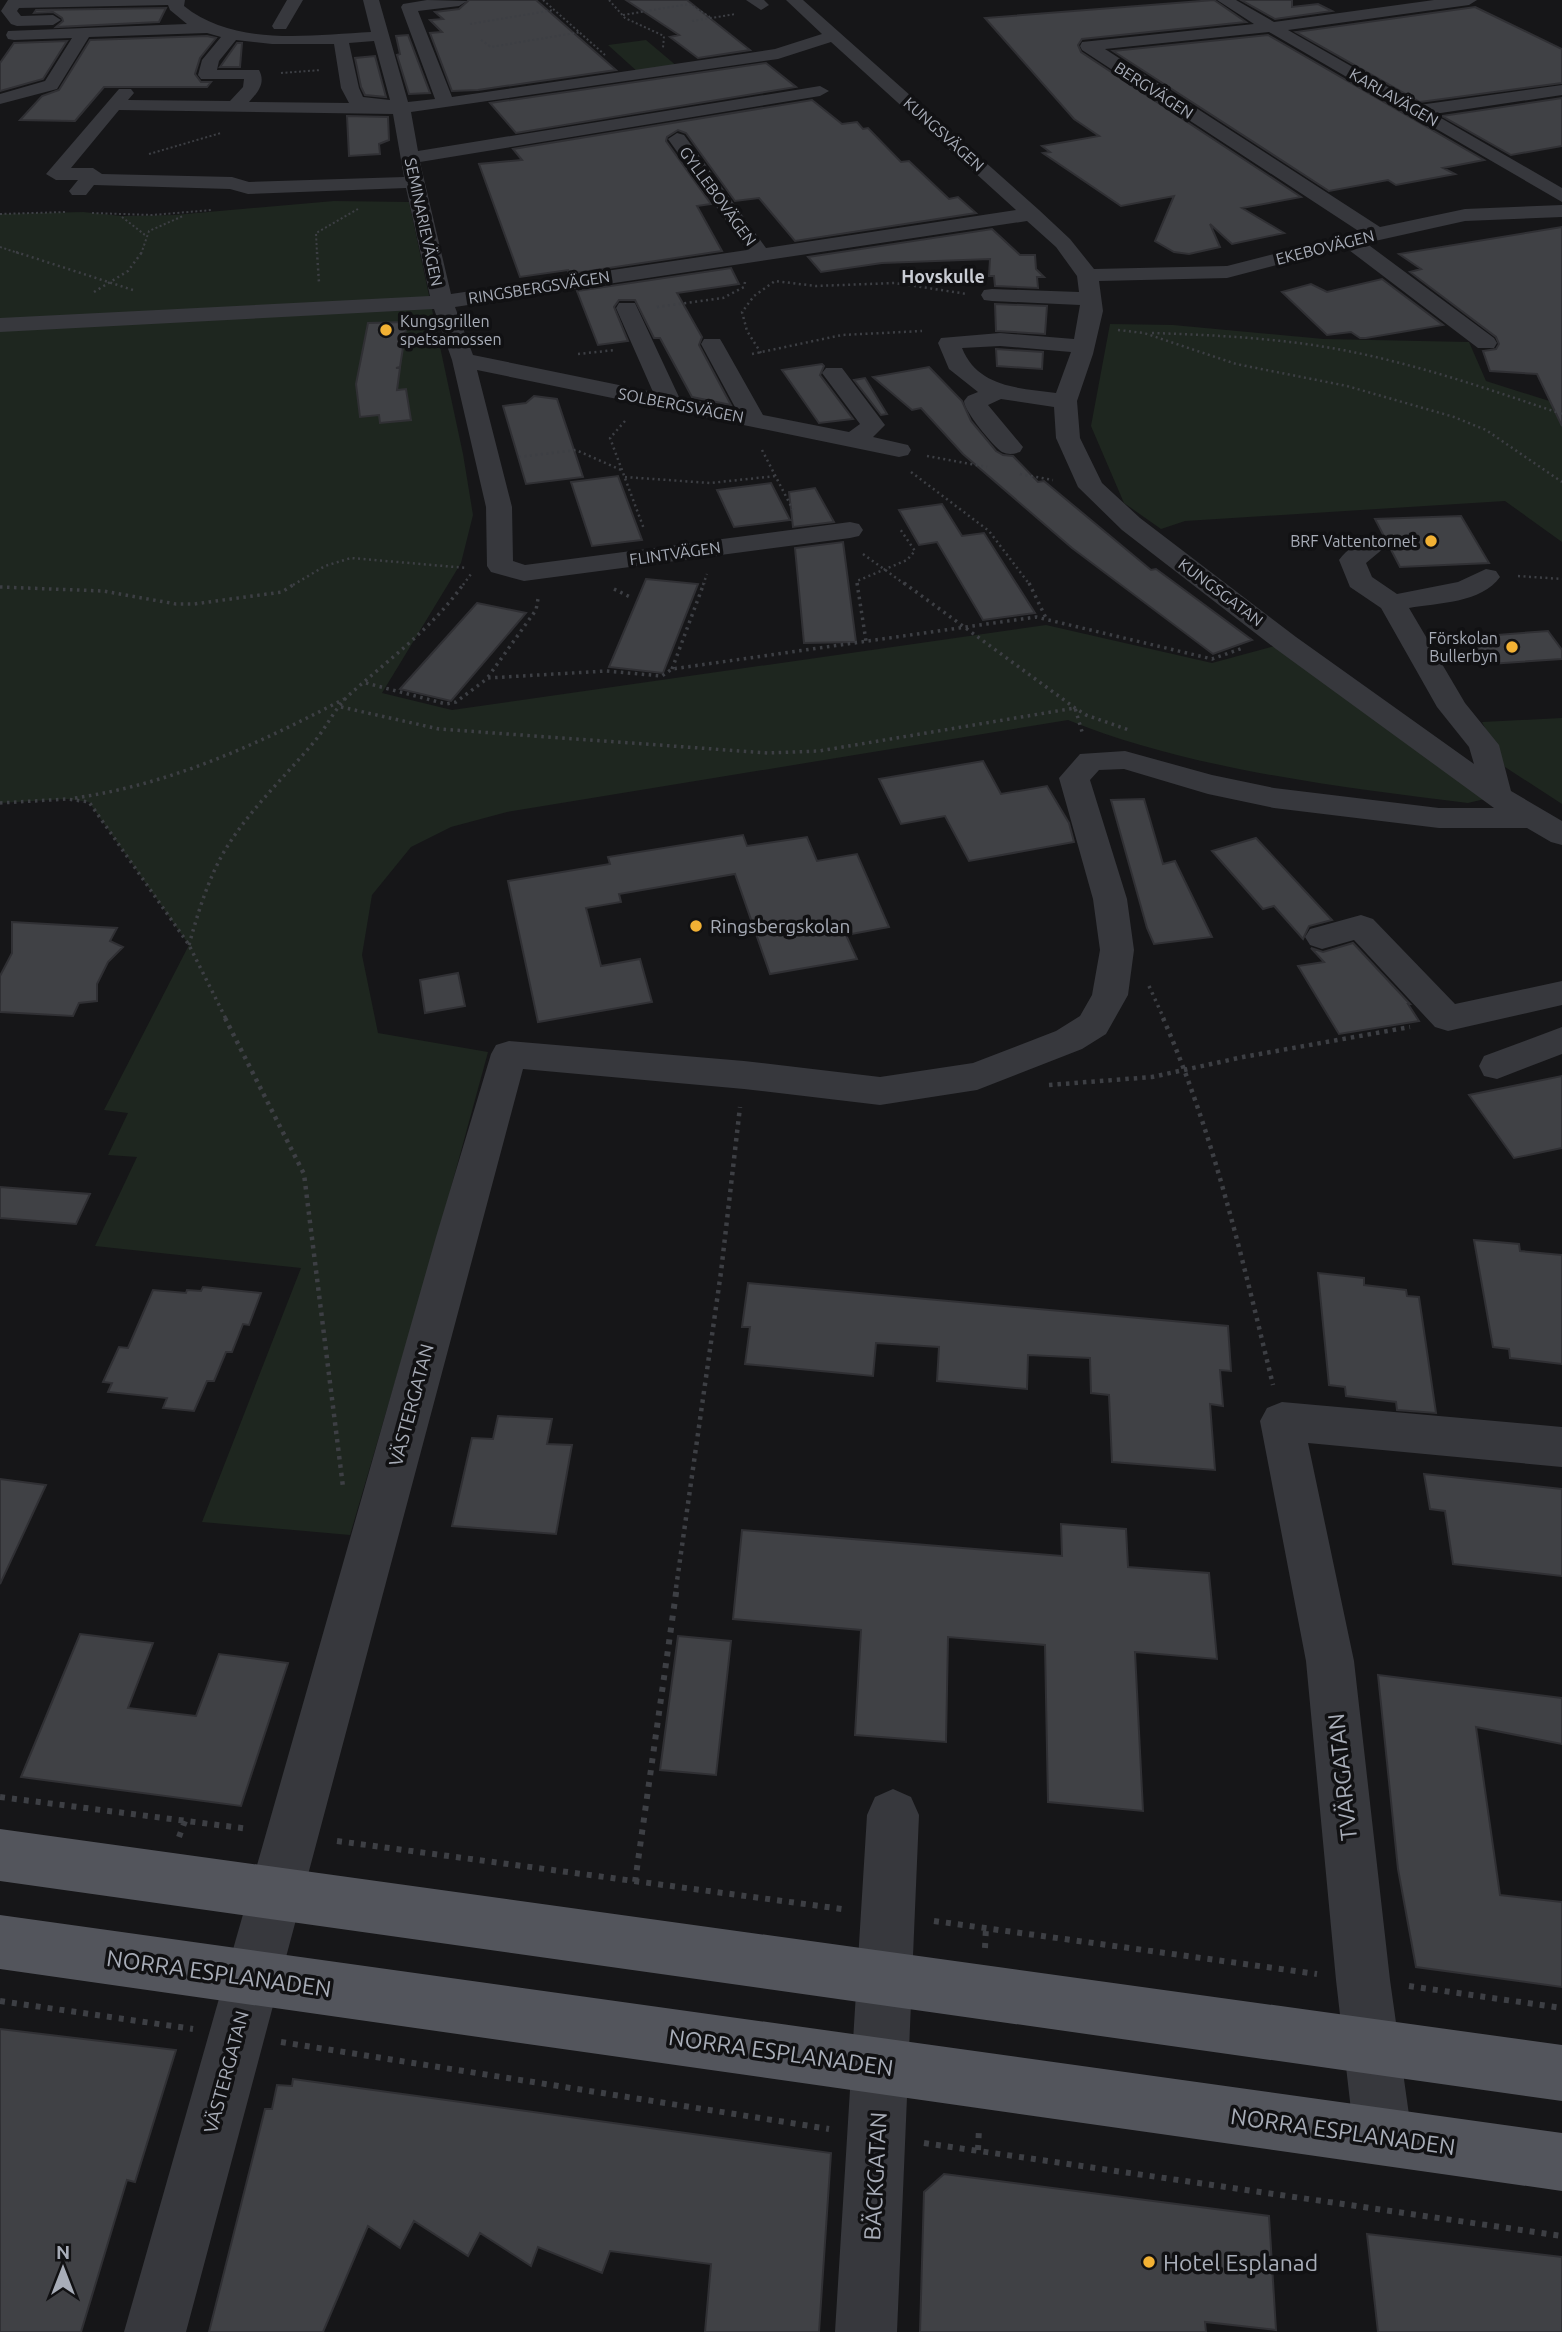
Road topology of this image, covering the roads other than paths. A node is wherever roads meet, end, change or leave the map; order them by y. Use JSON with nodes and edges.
{"nodes":[{"id":1,"x":177,"y":0,"type":"edge"},
{"id":2,"x":295,"y":0,"type":"edge"},
{"id":3,"x":794,"y":0,"type":"edge"},
{"id":4,"x":1224,"y":0,"type":"edge"},
{"id":5,"x":1346,"y":0,"type":"edge"},
{"id":6,"x":1469,"y":0,"type":"edge"},
{"id":7,"x":459,"y":1,"type":"edge"},
{"id":8,"x":15,"y":2,"type":"edge"},
{"id":9,"x":388,"y":8,"type":"edge"},
{"id":10,"x":1372,"y":13,"type":"junction"},
{"id":11,"x":185,"y":17,"type":"junction"},
{"id":12,"x":279,"y":26,"type":"dead end"},
{"id":13,"x":1272,"y":27,"type":"junction"},
{"id":14,"x":209,"y":28,"type":"junction"},
{"id":15,"x":83,"y":33,"type":"junction"},
{"id":16,"x":14,"y":35,"type":"dead end"},
{"id":17,"x":232,"y":35,"type":"junction"},
{"id":18,"x":835,"y":35,"type":"junction"},
{"id":19,"x":381,"y":36,"type":"junction"},
{"id":20,"x":341,"y":44,"type":"dead end"},
{"id":21,"x":61,"y":69,"type":"junction"},
{"id":22,"x":34,"y":71,"type":"dead end"},
{"id":23,"x":1562,"y":90,"type":"edge"},
{"id":24,"x":820,"y":91,"type":"dead end"},
{"id":25,"x":0,"y":99,"type":"edge"},
{"id":26,"x":399,"y":101,"type":"junction"},
{"id":27,"x":446,"y":103,"type":"junction"},
{"id":28,"x":235,"y":106,"type":"junction"},
{"id":29,"x":1419,"y":111,"type":"junction"},
{"id":30,"x":677,"y":139,"type":"dead end"},
{"id":31,"x":410,"y":158,"type":"junction"},
{"id":32,"x":120,"y":167,"type":"road end"},
{"id":33,"x":91,"y":177,"type":"junction"},
{"id":34,"x":415,"y":182,"type":"junction"},
{"id":35,"x":1562,"y":195,"type":"edge"},
{"id":36,"x":74,"y":196,"type":"dead end"},
{"id":37,"x":1562,"y":211,"type":"edge"},
{"id":38,"x":1032,"y":214,"type":"junction"},
{"id":39,"x":1377,"y":234,"type":"junction"},
{"id":40,"x":1349,"y":240,"type":"junction"},
{"id":41,"x":760,"y":260,"type":"junction"},
{"id":42,"x":1089,"y":287,"type":"junction"},
{"id":43,"x":992,"y":295,"type":"road end"},
{"id":44,"x":442,"y":302,"type":"junction"},
{"id":45,"x":628,"y":309,"type":"road end"},
{"id":46,"x":279,"y":311,"type":"junction"},
{"id":47,"x":3,"y":324,"type":"edge"},
{"id":48,"x":263,"y":331,"type":"dead end"},
{"id":49,"x":1086,"y":337,"type":"junction"},
{"id":50,"x":22,"y":343,"type":"dead end"},
{"id":51,"x":1486,"y":343,"type":"dead end"},
{"id":52,"x":715,"y":349,"type":"road end"},
{"id":53,"x":463,"y":360,"type":"junction"},
{"id":54,"x":834,"y":373,"type":"dead end"},
{"id":55,"x":996,"y":393,"type":"junction"},
{"id":56,"x":659,"y":400,"type":"junction"},
{"id":57,"x":1065,"y":401,"type":"junction"},
{"id":58,"x":758,"y":420,"type":"junction"},
{"id":59,"x":863,"y":443,"type":"junction"},
{"id":60,"x":1011,"y":447,"type":"dead end"},
{"id":61,"x":899,"y":450,"type":"dead end"},
{"id":62,"x":842,"y":531,"type":"road end"},
{"id":63,"x":1371,"y":548,"type":"dead end"},
{"id":64,"x":487,"y":567,"type":"joint"},
{"id":65,"x":1486,"y":578,"type":"road end"},
{"id":66,"x":1392,"y":603,"type":"junction"},
{"id":67,"x":1497,"y":796,"type":"junction"},
{"id":68,"x":1550,"y":826,"type":"edge"},
{"id":69,"x":1322,"y":937,"type":"dead end"},
{"id":70,"x":1562,"y":993,"type":"edge"},
{"id":71,"x":1093,"y":1025,"type":"joint"},
{"id":72,"x":1562,"y":1040,"type":"edge"},
{"id":73,"x":1497,"y":1066,"type":"dead end"},
{"id":74,"x":1562,"y":1447,"type":"edge"},
{"id":75,"x":893,"y":1815,"type":"dead end"},
{"id":76,"x":0,"y":1854,"type":"edge"},
{"id":77,"x":276,"y":1893,"type":"junction"},
{"id":78,"x":0,"y":1942,"type":"edge"},
{"id":79,"x":252,"y":1978,"type":"junction"},
{"id":80,"x":885,"y":1978,"type":"junction"},
{"id":81,"x":1371,"y":2047,"type":"junction"},
{"id":82,"x":881,"y":2066,"type":"junction"},
{"id":83,"x":1562,"y":2073,"type":"edge"},
{"id":84,"x":1383,"y":2136,"type":"junction"},
{"id":85,"x":1562,"y":2162,"type":"edge"},
{"id":86,"x":155,"y":2332,"type":"edge"},
{"id":87,"x":866,"y":2332,"type":"edge"}],
"edges":[{"from":1,"to":8,"type":"street"},
{"from":1,"to":11,"type":"street"},
{"from":2,"to":12,"type":"street"},
{"from":3,"to":18,"type":"street","name":"KUNGSVÄGEN"},
{"from":4,"to":13,"type":"street","name":"KARLAVÄGEN"},
{"from":5,"to":10,"type":"street"},
{"from":6,"to":10,"type":"street"},
{"from":7,"to":9,"type":"street"},
{"from":8,"to":11,"type":"street"},
{"from":9,"to":19,"type":"street","name":"SEMINARIEVÄGEN"},
{"from":9,"to":27,"type":"street"},
{"from":10,"to":13,"type":"street"},
{"from":11,"to":14,"type":"street"},
{"from":13,"to":29,"type":"street","name":"KARLAVÄGEN"},
{"from":13,"to":39,"type":"street","name":"BERGVÄGEN"},
{"from":14,"to":15,"type":"street"},
{"from":14,"to":17,"type":"street"},
{"from":15,"to":16,"type":"street"},
{"from":15,"to":21,"type":"street"},
{"from":17,"to":19,"type":"street"},
{"from":17,"to":28,"type":"street"},
{"from":18,"to":27,"type":"street"},
{"from":18,"to":38,"type":"street","name":"KUNGSVÄGEN"},
{"from":19,"to":26,"type":"street","name":"SEMINARIEVÄGEN"},
{"from":20,"to":26,"type":"street"},
{"from":21,"to":22,"type":"street"},
{"from":21,"to":25,"type":"street"},
{"from":23,"to":29,"type":"street"},
{"from":24,"to":31,"type":"street"},
{"from":26,"to":27,"type":"street"},
{"from":26,"to":28,"type":"street"},
{"from":26,"to":31,"type":"street","name":"SEMINARIEVÄGEN"},
{"from":28,"to":33,"type":"street"},
{"from":29,"to":35,"type":"street","name":"KARLAVÄGEN"},
{"from":30,"to":41,"type":"street","name":"GYLLEBOVÄGEN"},
{"from":31,"to":34,"type":"street","name":"SEMINARIEVÄGEN"},
{"from":32,"to":33,"type":"street"},
{"from":33,"to":34,"type":"street"},
{"from":33,"to":36,"type":"street"},
{"from":34,"to":44,"type":"street","name":"SEMINARIEVÄGEN"},
{"from":37,"to":39,"type":"street","name":"EKEBOVÄGEN"},
{"from":38,"to":41,"type":"street","name":"RINGSBERGSVÄGEN"},
{"from":38,"to":42,"type":"street","name":"KUNGSVÄGEN"},
{"from":39,"to":40,"type":"street","name":"EKEBOVÄGEN"},
{"from":40,"to":42,"type":"street","name":"EKEBOVÄGEN"},
{"from":40,"to":51,"type":"street"},
{"from":41,"to":44,"type":"street","name":"RINGSBERGSVÄGEN"},
{"from":42,"to":43,"type":"street","name":"EKEBOVÄGEN"},
{"from":42,"to":49,"type":"street","name":"KUNGSGATAN"},
{"from":44,"to":46,"type":"street","name":"RINGSBERGSVÄGEN"},
{"from":44,"to":53,"type":"street","name":"SEMINARIEVÄGEN"},
{"from":45,"to":56,"type":"street"},
{"from":46,"to":47,"type":"street","name":"RINGSBERGSVÄGEN"},
{"from":46,"to":48,"type":"street"},
{"from":47,"to":50,"type":"street"},
{"from":49,"to":55,"type":"street"},
{"from":49,"to":57,"type":"street","name":"KUNGSGATAN"},
{"from":52,"to":58,"type":"street"},
{"from":53,"to":56,"type":"street","name":"SOLBERGSVÄGEN"},
{"from":53,"to":64,"type":"street","name":"SEMINARIEVÄGEN"},
{"from":54,"to":59,"type":"street"},
{"from":55,"to":57,"type":"street"},
{"from":55,"to":60,"type":"street"},
{"from":56,"to":58,"type":"street","name":"SOLBERGSVÄGEN"},
{"from":57,"to":67,"type":"street","name":"KUNGSGATAN"},
{"from":58,"to":59,"type":"street","name":"SOLBERGSVÄGEN"},
{"from":59,"to":61,"type":"street","name":"SOLBERGSVÄGEN"},
{"from":62,"to":64,"type":"street","name":"FLINTVÄGEN"},
{"from":63,"to":66,"type":"street"},
{"from":65,"to":66,"type":"street"},
{"from":66,"to":67,"type":"street"},
{"from":67,"to":68,"type":"street","name":"KUNGSGATAN"},
{"from":68,"to":71,"type":"street","name":"KUNGSGATAN"},
{"from":69,"to":70,"type":"street"},
{"from":71,"to":77,"type":"street","name":"VÄSTERGATAN"},
{"from":72,"to":73,"type":"street"},
{"from":74,"to":81,"type":"street","name":"TVÄRGATAN"},
{"from":75,"to":80,"type":"street","name":"BÄCKGATAN"},
{"from":76,"to":77,"type":"main road"},
{"from":77,"to":79,"type":"street","name":"VÄSTERGATAN"},
{"from":77,"to":80,"type":"main road"},
{"from":78,"to":79,"type":"main road","name":"NORRA ESPLANADEN"},
{"from":79,"to":82,"type":"main road","name":"NORRA ESPLANADEN"},
{"from":79,"to":86,"type":"street","name":"VÄSTERGATAN"},
{"from":80,"to":81,"type":"main road"},
{"from":80,"to":82,"type":"street","name":"BÄCKGATAN"},
{"from":81,"to":83,"type":"main road"},
{"from":81,"to":84,"type":"street","name":"TVÄRGATAN"},
{"from":82,"to":84,"type":"main road","name":"NORRA ESPLANADEN"},
{"from":82,"to":87,"type":"street","name":"BÄCKGATAN"},
{"from":84,"to":85,"type":"main road","name":"NORRA ESPLANADEN"}]}
